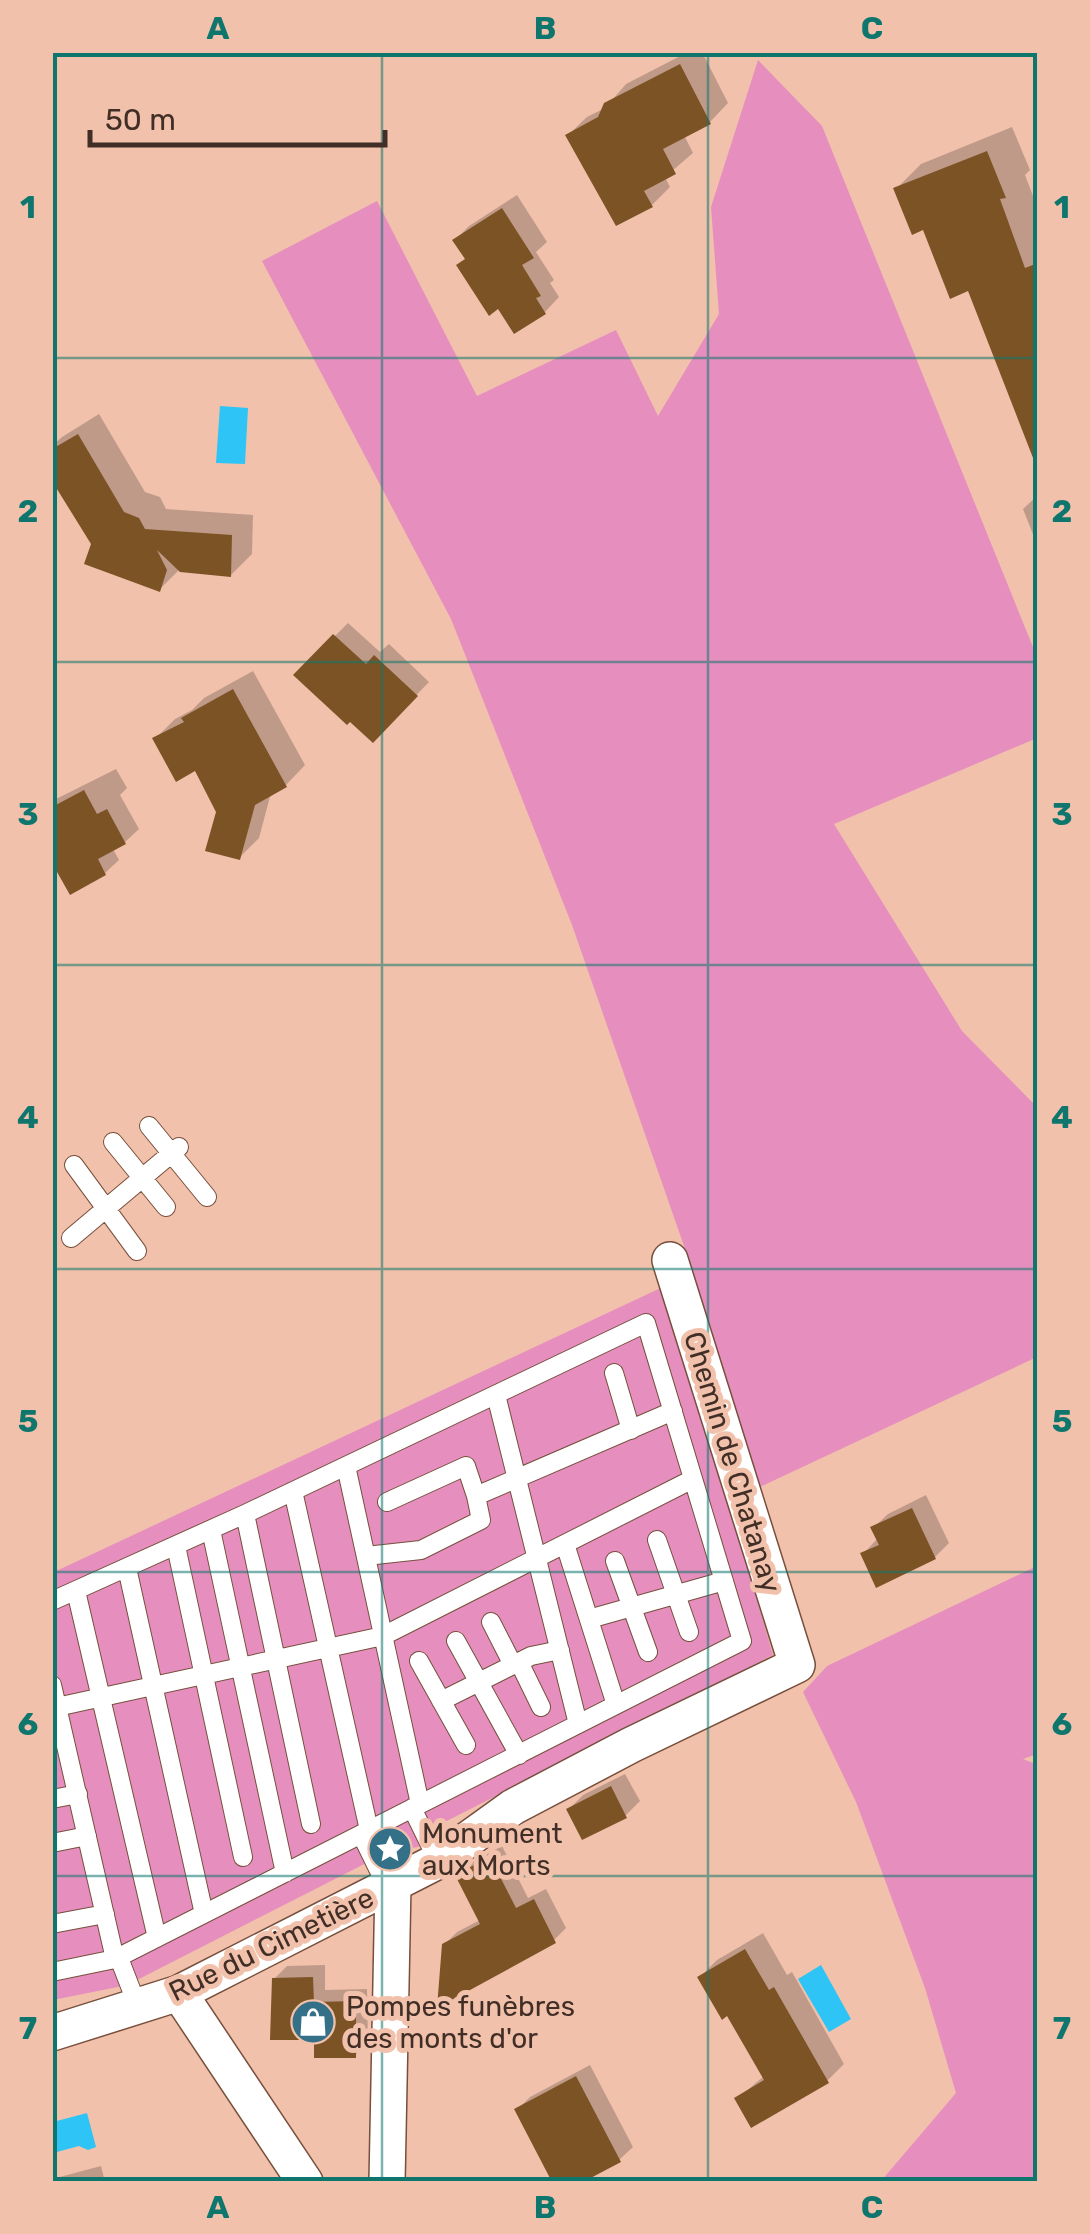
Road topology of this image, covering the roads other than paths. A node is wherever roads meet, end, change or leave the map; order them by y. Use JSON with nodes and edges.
{"nodes":[{"id":1,"x":149,"y":1126,"type":"dead end"},
{"id":2,"x":112,"y":1142,"type":"dead end"},
{"id":3,"x":176,"y":1151,"type":"junction"},
{"id":4,"x":74,"y":1165,"type":"dead end"},
{"id":5,"x":143,"y":1179,"type":"junction"},
{"id":6,"x":207,"y":1197,"type":"dead end"},
{"id":7,"x":166,"y":1208,"type":"dead end"},
{"id":8,"x":106,"y":1209,"type":"junction"},
{"id":9,"x":71,"y":1238,"type":"dead end"},
{"id":10,"x":137,"y":1251,"type":"dead end"},
{"id":11,"x":670,"y":1260,"type":"dead end"},
{"id":12,"x":614,"y":1373,"type":"dead end"},
{"id":13,"x":496,"y":1395,"type":"junction"},
{"id":14,"x":673,"y":1411,"type":"junction"},
{"id":15,"x":630,"y":1430,"type":"junction"},
{"id":16,"x":346,"y":1466,"type":"junction"},
{"id":17,"x":517,"y":1478,"type":"junction"},
{"id":18,"x":693,"y":1479,"type":"junction"},
{"id":19,"x":293,"y":1491,"type":"junction"},
{"id":20,"x":476,"y":1496,"type":"junction"},
{"id":21,"x":387,"y":1502,"type":"dead end"},
{"id":22,"x":245,"y":1514,"type":"junction"},
{"id":23,"x":211,"y":1530,"type":"junction"},
{"id":24,"x":656,"y":1540,"type":"dead end"},
{"id":25,"x":565,"y":1544,"type":"junction"},
{"id":26,"x":176,"y":1546,"type":"junction"},
{"id":27,"x":366,"y":1556,"type":"junction"},
{"id":28,"x":537,"y":1558,"type":"junction"},
{"id":29,"x":615,"y":1561,"type":"dead end"},
{"id":30,"x":127,"y":1568,"type":"junction"},
{"id":31,"x":724,"y":1581,"type":"junction"},
{"id":32,"x":76,"y":1591,"type":"junction"},
{"id":33,"x":676,"y":1595,"type":"junction"},
{"id":34,"x":52,"y":1601,"type":"edge"},
{"id":35,"x":632,"y":1607,"type":"junction"},
{"id":36,"x":589,"y":1619,"type":"junction"},
{"id":37,"x":491,"y":1622,"type":"dead end"},
{"id":38,"x":689,"y":1632,"type":"dead end"},
{"id":39,"x":384,"y":1636,"type":"junction"},
{"id":40,"x":456,"y":1641,"type":"dead end"},
{"id":41,"x":328,"y":1648,"type":"junction"},
{"id":42,"x":560,"y":1650,"type":"junction"},
{"id":43,"x":648,"y":1652,"type":"dead end"},
{"id":44,"x":276,"y":1660,"type":"junction"},
{"id":45,"x":419,"y":1660,"type":"dead end"},
{"id":46,"x":516,"y":1664,"type":"junction"},
{"id":47,"x":797,"y":1666,"type":"joint"},
{"id":48,"x":241,"y":1667,"type":"junction"},
{"id":49,"x":204,"y":1676,"type":"junction"},
{"id":50,"x":479,"y":1682,"type":"junction"},
{"id":51,"x":52,"y":1685,"type":"edge"},
{"id":52,"x":154,"y":1686,"type":"junction"},
{"id":53,"x":101,"y":1698,"type":"junction"},
{"id":54,"x":441,"y":1701,"type":"junction"},
{"id":55,"x":616,"y":1705,"type":"junction"},
{"id":56,"x":540,"y":1707,"type":"dead end"},
{"id":57,"x":55,"y":1708,"type":"edge"},
{"id":58,"x":578,"y":1724,"type":"junction"},
{"id":59,"x":466,"y":1746,"type":"dead end"},
{"id":60,"x":519,"y":1754,"type":"junction"},
{"id":61,"x":60,"y":1755,"type":"edge"},
{"id":62,"x":78,"y":1794,"type":"junction"},
{"id":63,"x":52,"y":1799,"type":"edge"},
{"id":64,"x":416,"y":1806,"type":"junction"},
{"id":65,"x":311,"y":1824,"type":"dead end"},
{"id":66,"x":365,"y":1832,"type":"junction"},
{"id":67,"x":87,"y":1836,"type":"junction"},
{"id":68,"x":52,"y":1843,"type":"edge"},
{"id":69,"x":243,"y":1857,"type":"dead end"},
{"id":70,"x":438,"y":1861,"type":"junction"},
{"id":71,"x":285,"y":1873,"type":"junction"},
{"id":72,"x":390,"y":1885,"type":"junction"},
{"id":73,"x":105,"y":1914,"type":"junction"},
{"id":74,"x":204,"y":1914,"type":"junction"},
{"id":75,"x":52,"y":1924,"type":"edge"},
{"id":76,"x":157,"y":1938,"type":"junction"},
{"id":77,"x":117,"y":1959,"type":"junction"},
{"id":78,"x":52,"y":1972,"type":"edge"},
{"id":79,"x":179,"y":1992,"type":"junction"},
{"id":80,"x":138,"y":2008,"type":"junction"},
{"id":81,"x":52,"y":2033,"type":"edge"},
{"id":82,"x":304,"y":2182,"type":"edge"},
{"id":83,"x":387,"y":2182,"type":"edge"}],
"edges":[{"from":1,"to":3,"type":"lane"},
{"from":2,"to":5,"type":"lane"},
{"from":3,"to":5,"type":"lane"},
{"from":3,"to":6,"type":"lane"},
{"from":4,"to":8,"type":"lane"},
{"from":5,"to":7,"type":"lane"},
{"from":5,"to":8,"type":"lane"},
{"from":8,"to":9,"type":"lane"},
{"from":8,"to":10,"type":"lane"},
{"from":11,"to":47,"type":"street","name":"Chemin de Chatanay"},
{"from":12,"to":15,"type":"lane"},
{"from":13,"to":14,"type":"lane"},
{"from":13,"to":16,"type":"lane"},
{"from":13,"to":17,"type":"lane"},
{"from":14,"to":15,"type":"lane"},
{"from":14,"to":18,"type":"lane"},
{"from":15,"to":17,"type":"lane"},
{"from":16,"to":19,"type":"lane"},
{"from":16,"to":27,"type":"lane"},
{"from":17,"to":20,"type":"lane"},
{"from":17,"to":28,"type":"lane"},
{"from":18,"to":25,"type":"lane"},
{"from":18,"to":31,"type":"lane"},
{"from":19,"to":22,"type":"lane"},
{"from":19,"to":41,"type":"lane"},
{"from":20,"to":21,"type":"lane"},
{"from":20,"to":27,"type":"lane"},
{"from":22,"to":23,"type":"lane"},
{"from":22,"to":44,"type":"lane"},
{"from":23,"to":26,"type":"lane"},
{"from":23,"to":48,"type":"lane"},
{"from":24,"to":33,"type":"lane"},
{"from":25,"to":28,"type":"lane"},
{"from":25,"to":36,"type":"lane"},
{"from":26,"to":30,"type":"lane"},
{"from":26,"to":49,"type":"lane"},
{"from":27,"to":39,"type":"lane"},
{"from":28,"to":39,"type":"lane"},
{"from":28,"to":42,"type":"lane"},
{"from":29,"to":35,"type":"lane"},
{"from":30,"to":32,"type":"lane"},
{"from":30,"to":52,"type":"lane"},
{"from":31,"to":33,"type":"lane"},
{"from":31,"to":55,"type":"lane"},
{"from":32,"to":34,"type":"lane"},
{"from":32,"to":53,"type":"lane"},
{"from":33,"to":35,"type":"lane"},
{"from":33,"to":38,"type":"lane"},
{"from":35,"to":36,"type":"lane"},
{"from":35,"to":43,"type":"lane"},
{"from":36,"to":55,"type":"lane"},
{"from":37,"to":46,"type":"lane"},
{"from":39,"to":41,"type":"lane"},
{"from":39,"to":64,"type":"lane"},
{"from":40,"to":50,"type":"lane"},
{"from":41,"to":44,"type":"lane"},
{"from":41,"to":66,"type":"lane"},
{"from":42,"to":46,"type":"lane"},
{"from":42,"to":58,"type":"lane"},
{"from":44,"to":48,"type":"lane"},
{"from":44,"to":65,"type":"lane"},
{"from":45,"to":54,"type":"lane"},
{"from":46,"to":50,"type":"lane"},
{"from":46,"to":56,"type":"lane"},
{"from":47,"to":70,"type":"street","name":"Rue du Cimetière"},
{"from":48,"to":49,"type":"lane"},
{"from":48,"to":71,"type":"lane"},
{"from":49,"to":52,"type":"lane"},
{"from":49,"to":69,"type":"lane"},
{"from":50,"to":54,"type":"lane"},
{"from":50,"to":60,"type":"lane"},
{"from":51,"to":57,"type":"lane"},
{"from":52,"to":53,"type":"lane"},
{"from":52,"to":74,"type":"lane"},
{"from":53,"to":57,"type":"lane"},
{"from":53,"to":76,"type":"lane"},
{"from":54,"to":59,"type":"lane"},
{"from":55,"to":58,"type":"lane"},
{"from":57,"to":61,"type":"lane"},
{"from":58,"to":60,"type":"lane"},
{"from":60,"to":64,"type":"lane"},
{"from":61,"to":62,"type":"lane"},
{"from":62,"to":63,"type":"lane"},
{"from":62,"to":67,"type":"lane"},
{"from":64,"to":66,"type":"lane"},
{"from":64,"to":70,"type":"lane"},
{"from":66,"to":71,"type":"lane"},
{"from":66,"to":72,"type":"lane"},
{"from":67,"to":68,"type":"lane"},
{"from":67,"to":73,"type":"lane"},
{"from":70,"to":72,"type":"street","name":"Rue du Cimetière"},
{"from":71,"to":74,"type":"lane"},
{"from":72,"to":79,"type":"street","name":"Rue du Cimetière"},
{"from":72,"to":83,"type":"street"},
{"from":73,"to":75,"type":"lane"},
{"from":73,"to":77,"type":"lane"},
{"from":74,"to":76,"type":"lane"},
{"from":76,"to":77,"type":"lane"},
{"from":77,"to":78,"type":"lane"},
{"from":77,"to":80,"type":"lane"},
{"from":79,"to":80,"type":"street","name":"Rue du Cimetière"},
{"from":79,"to":82,"type":"street"},
{"from":80,"to":81,"type":"street","name":"Rue du Cimetière"}]}
